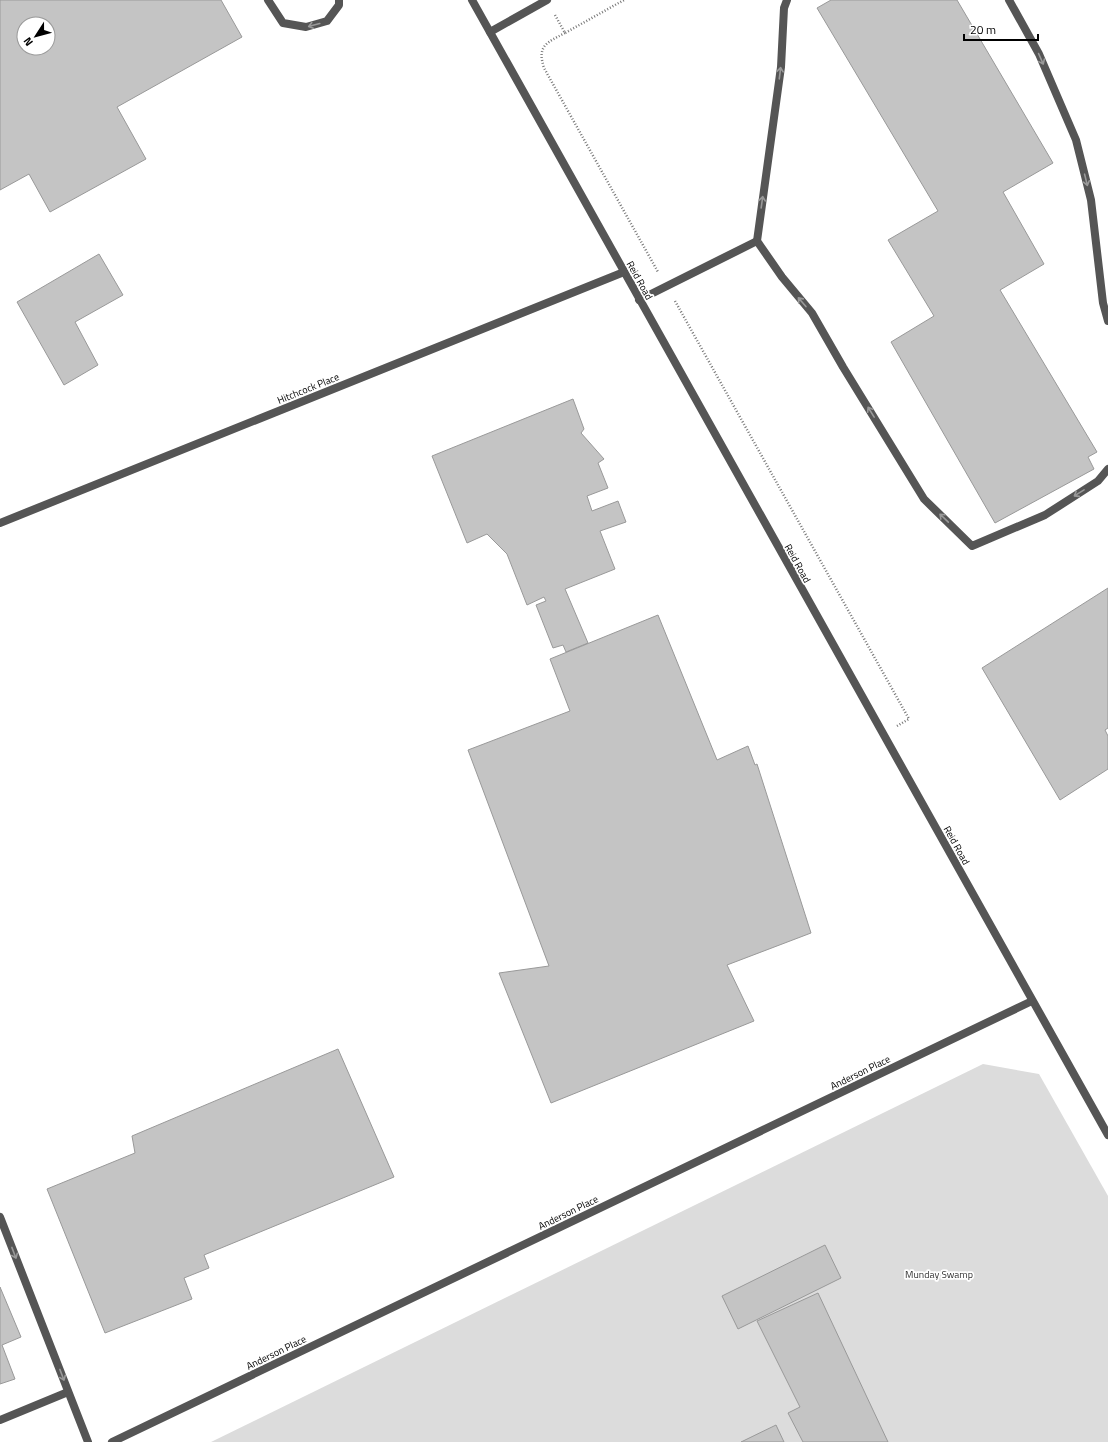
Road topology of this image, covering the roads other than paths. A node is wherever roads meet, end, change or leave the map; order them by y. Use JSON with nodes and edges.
{"nodes":[{"id":1,"x":268,"y":0,"type":"edge"},
{"id":2,"x":338,"y":0,"type":"edge"},
{"id":3,"x":472,"y":0,"type":"edge"},
{"id":4,"x":547,"y":0,"type":"edge"},
{"id":5,"x":787,"y":0,"type":"edge"},
{"id":6,"x":1009,"y":0,"type":"edge"},
{"id":7,"x":490,"y":32,"type":"junction"},
{"id":8,"x":757,"y":241,"type":"junction"},
{"id":9,"x":624,"y":272,"type":"junction"},
{"id":10,"x":640,"y":300,"type":"junction"},
{"id":11,"x":1108,"y":321,"type":"edge"},
{"id":12,"x":1108,"y":469,"type":"edge"},
{"id":13,"x":0,"y":523,"type":"edge"},
{"id":14,"x":1032,"y":1001,"type":"junction"},
{"id":15,"x":1108,"y":1135,"type":"edge"},
{"id":16,"x":0,"y":1217,"type":"edge"},
{"id":17,"x":68,"y":1392,"type":"junction"},
{"id":18,"x":0,"y":1420,"type":"edge"},
{"id":19,"x":88,"y":1442,"type":"edge"},
{"id":20,"x":112,"y":1442,"type":"edge"}],
"edges":[{"from":2,"to":1,"type":"street","one_way":true},
{"from":3,"to":7,"type":"street","name":"Reid Road"},
{"from":4,"to":7,"type":"street"},
{"from":8,"to":5,"type":"street","one_way":true},
{"from":6,"to":11,"type":"street","one_way":true},
{"from":7,"to":9,"type":"street","name":"Reid Road"},
{"from":8,"to":10,"type":"street"},
{"from":12,"to":8,"type":"street","one_way":true},
{"from":9,"to":10,"type":"street","name":"Reid Road"},
{"from":9,"to":13,"type":"street","name":"Hitchcock Place"},
{"from":10,"to":14,"type":"street","name":"Reid Road"},
{"from":14,"to":15,"type":"street","name":"Reid Road"},
{"from":14,"to":20,"type":"street","name":"Anderson Place"},
{"from":16,"to":17,"type":"street","one_way":true},
{"from":17,"to":18,"type":"street"},
{"from":17,"to":19,"type":"street"}]}
